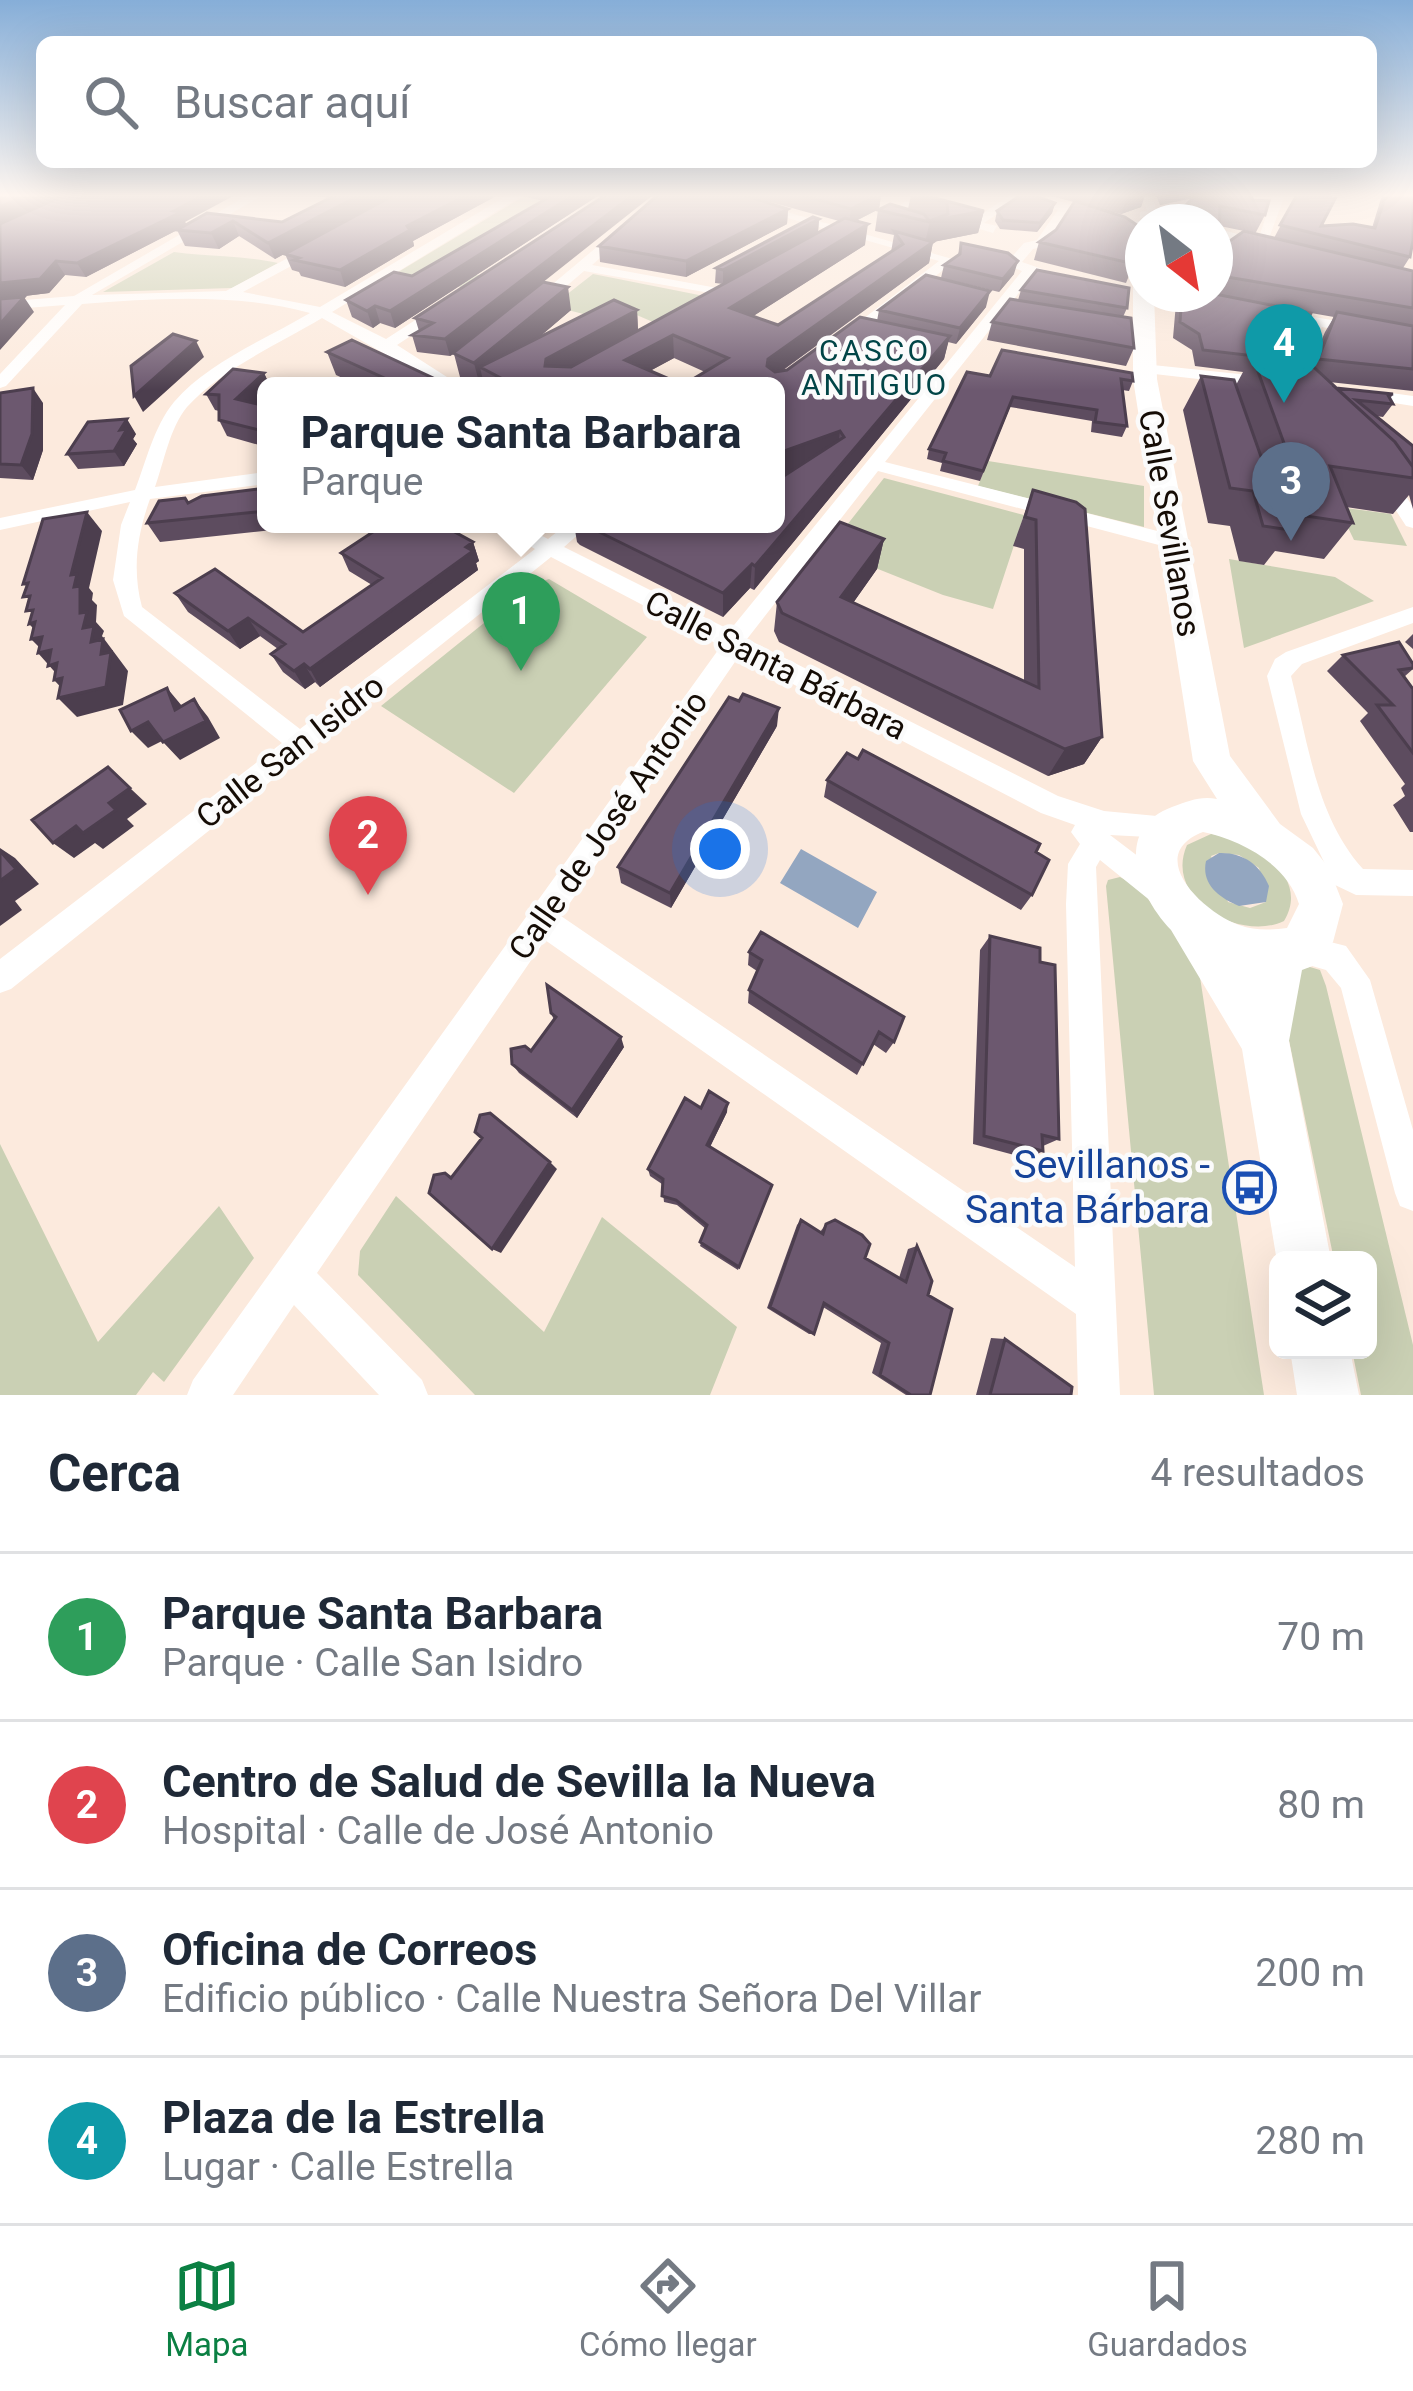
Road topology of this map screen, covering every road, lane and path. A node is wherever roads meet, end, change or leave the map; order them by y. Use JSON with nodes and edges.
{"nodes":[{"id":1,"x":141,"y":260,"type":"edge"},
{"id":2,"x":292,"y":260,"type":"edge"},
{"id":3,"x":407,"y":260,"type":"edge"},
{"id":4,"x":590,"y":260,"type":"edge"},
{"id":5,"x":947,"y":260,"type":"edge"},
{"id":6,"x":1017,"y":260,"type":"edge"},
{"id":7,"x":582,"y":267,"type":"junction"},
{"id":8,"x":1028,"y":270,"type":"junction"},
{"id":9,"x":709,"y":276,"type":"dead end"},
{"id":10,"x":1052,"y":276,"type":"edge"},
{"id":11,"x":922,"y":282,"type":"junction"},
{"id":12,"x":745,"y":285,"type":"edge"},
{"id":13,"x":690,"y":286,"type":"junction"},
{"id":14,"x":943,"y":286,"type":"edge"},
{"id":15,"x":728,"y":294,"type":"junction"},
{"id":16,"x":229,"y":295,"type":"junction"},
{"id":17,"x":461,"y":296,"type":"edge"},
{"id":18,"x":77,"y":302,"type":"junction"},
{"id":19,"x":711,"y":303,"type":"edge"},
{"id":20,"x":0,"y":306,"type":"edge"},
{"id":21,"x":528,"y":311,"type":"edge"},
{"id":22,"x":320,"y":312,"type":"junction"},
{"id":23,"x":1135,"y":312,"type":"edge"},
{"id":24,"x":1272,"y":314,"type":"edge"},
{"id":25,"x":1317,"y":322,"type":"junction"},
{"id":26,"x":858,"y":331,"type":"junction"},
{"id":27,"x":879,"y":336,"type":"edge"},
{"id":28,"x":1413,"y":339,"type":"edge"},
{"id":29,"x":384,"y":346,"type":"junction"},
{"id":30,"x":941,"y":350,"type":"edge"},
{"id":31,"x":966,"y":350,"type":"junction"},
{"id":32,"x":991,"y":350,"type":"dead end"},
{"id":33,"x":827,"y":352,"type":"edge"},
{"id":34,"x":456,"y":368,"type":"edge"},
{"id":35,"x":1136,"y":374,"type":"junction"},
{"id":36,"x":1217,"y":376,"type":"junction"},
{"id":37,"x":428,"y":377,"type":"edge"},
{"id":38,"x":446,"y":377,"type":"edge"},
{"id":39,"x":0,"y":383,"type":"edge"},
{"id":40,"x":1290,"y":384,"type":"junction"},
{"id":41,"x":1307,"y":392,"type":"edge"},
{"id":42,"x":1352,"y":392,"type":"edge"},
{"id":43,"x":1224,"y":398,"type":"edge"},
{"id":44,"x":1413,"y":400,"type":"edge"},
{"id":45,"x":1364,"y":455,"type":"edge"},
{"id":46,"x":872,"y":464,"type":"junction"},
{"id":47,"x":257,"y":479,"type":"edge"},
{"id":48,"x":142,"y":494,"type":"junction"},
{"id":49,"x":1413,"y":522,"type":"edge"},
{"id":50,"x":0,"y":524,"type":"edge"},
{"id":51,"x":520,"y":533,"type":"edge"},
{"id":52,"x":567,"y":533,"type":"edge"},
{"id":53,"x":1174,"y":542,"type":"junction"},
{"id":54,"x":547,"y":547,"type":"junction"},
{"id":55,"x":1413,"y":615,"type":"edge"},
{"id":56,"x":736,"y":643,"type":"junction"},
{"id":57,"x":300,"y":743,"type":"junction"},
{"id":58,"x":1212,"y":761,"type":"junction"},
{"id":59,"x":1050,"y":805,"type":"junction"},
{"id":60,"x":1176,"y":822,"type":"junction"},
{"id":61,"x":1097,"y":842,"type":"junction"},
{"id":62,"x":1311,"y":861,"type":"junction"},
{"id":63,"x":1413,"y":883,"type":"edge"},
{"id":64,"x":1174,"y":905,"type":"junction"},
{"id":65,"x":541,"y":920,"type":"junction"},
{"id":66,"x":1292,"y":952,"type":"junction"},
{"id":67,"x":0,"y":978,"type":"edge"},
{"id":68,"x":1265,"y":1041,"type":"junction"},
{"id":69,"x":1413,"y":1193,"type":"edge"},
{"id":70,"x":1301,"y":1251,"type":"edge"},
{"id":71,"x":291,"y":1274,"type":"junction"},
{"id":72,"x":1094,"y":1303,"type":"junction"},
{"id":73,"x":1322,"y":1359,"type":"edge"},
{"id":74,"x":208,"y":1395,"type":"edge"},
{"id":75,"x":407,"y":1395,"type":"edge"},
{"id":76,"x":1099,"y":1395,"type":"edge"},
{"id":77,"x":1328,"y":1395,"type":"edge"}],
"edges":[{"from":1,"to":18,"type":"street"},
{"from":2,"to":16,"type":"street"},
{"from":3,"to":22,"type":"street"},
{"from":4,"to":7,"type":"street"},
{"from":5,"to":11,"type":"street"},
{"from":6,"to":8,"type":"street","name":"Calle de José Antonio"},
{"from":7,"to":13,"type":"street"},
{"from":7,"to":21,"type":"street"},
{"from":8,"to":10,"type":"street"},
{"from":8,"to":31,"type":"street","name":"Calle de José Antonio"},
{"from":9,"to":13,"type":"street"},
{"from":11,"to":14,"type":"street"},
{"from":11,"to":26,"type":"street"},
{"from":12,"to":15,"type":"street"},
{"from":13,"to":15,"type":"street"},
{"from":15,"to":19,"type":"street"},
{"from":16,"to":18,"type":"street"},
{"from":16,"to":22,"type":"street"},
{"from":17,"to":29,"type":"street"},
{"from":18,"to":20,"type":"street"},
{"from":18,"to":39,"type":"street"},
{"from":22,"to":29,"type":"street"},
{"from":22,"to":48,"type":"street"},
{"from":23,"to":35,"type":"main road","name":"Calle Sevillanos"},
{"from":24,"to":25,"type":"street"},
{"from":25,"to":28,"type":"street"},
{"from":25,"to":40,"type":"street"},
{"from":26,"to":27,"type":"street"},
{"from":26,"to":33,"type":"street"},
{"from":29,"to":37,"type":"street"},
{"from":30,"to":31,"type":"street"},
{"from":31,"to":32,"type":"street"},
{"from":31,"to":46,"type":"street","name":"Calle de José Antonio"},
{"from":34,"to":38,"type":"street"},
{"from":35,"to":36,"type":"street"},
{"from":35,"to":53,"type":"main road","name":"Calle Sevillanos"},
{"from":36,"to":40,"type":"street"},
{"from":36,"to":43,"type":"street"},
{"from":40,"to":41,"type":"street"},
{"from":42,"to":44,"type":"street"},
{"from":45,"to":49,"type":"street"},
{"from":46,"to":53,"type":"street"},
{"from":46,"to":56,"type":"street","name":"Calle de José Antonio"},
{"from":47,"to":48,"type":"street"},
{"from":48,"to":50,"type":"street"},
{"from":48,"to":57,"type":"street"},
{"from":51,"to":54,"type":"street","name":"Calle Santa Bárbara"},
{"from":52,"to":54,"type":"street","name":"Calle San Isidro"},
{"from":53,"to":58,"type":"main road","name":"Calle Sevillanos"},
{"from":54,"to":56,"type":"street","name":"Calle Santa Bárbara"},
{"from":54,"to":57,"type":"street","name":"Calle San Isidro"},
{"from":55,"to":62,"type":"street"},
{"from":56,"to":59,"type":"street","name":"Calle Santa Bárbara"},
{"from":56,"to":65,"type":"street","name":"Calle de José Antonio"},
{"from":57,"to":67,"type":"street","name":"Calle San Isidro"},
{"from":58,"to":60,"type":"main road"},
{"from":58,"to":62,"type":"main road","name":"Calle Sevillanos"},
{"from":59,"to":60,"type":"street","name":"Calle Santa Bárbara"},
{"from":59,"to":61,"type":"street","name":"Calle Santa Bárbara"},
{"from":60,"to":62,"type":"main road"},
{"from":60,"to":64,"type":"main road"},
{"from":61,"to":64,"type":"street","name":"Calle Santa Bárbara"},
{"from":61,"to":72,"type":"street"},
{"from":62,"to":63,"type":"street"},
{"from":62,"to":66,"type":"main road"},
{"from":64,"to":66,"type":"main road"},
{"from":64,"to":68,"type":"main road"},
{"from":65,"to":71,"type":"street","name":"Calle de José Antonio"},
{"from":65,"to":72,"type":"street"},
{"from":66,"to":68,"type":"main road"},
{"from":66,"to":69,"type":"street"},
{"from":68,"to":70,"type":"main road"},
{"from":71,"to":74,"type":"street","name":"Calle de José Antonio"},
{"from":71,"to":75,"type":"street"},
{"from":72,"to":76,"type":"street"},
{"from":73,"to":77,"type":"main road"}]}
